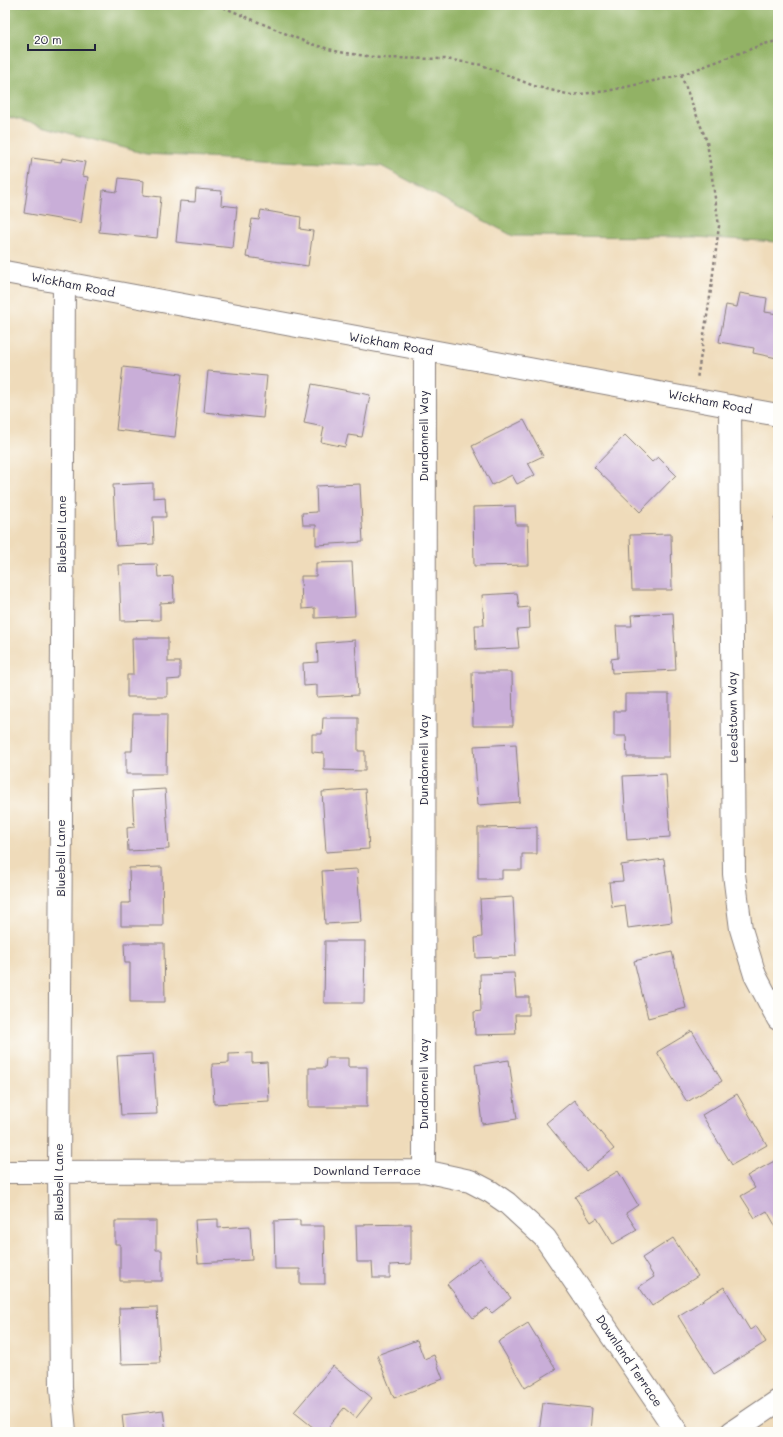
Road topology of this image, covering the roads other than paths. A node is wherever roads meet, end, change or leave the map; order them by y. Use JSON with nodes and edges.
{"nodes":[{"id":1,"x":5,"y":272,"type":"edge"},
{"id":2,"x":64,"y":283,"type":"junction"},
{"id":3,"x":425,"y":350,"type":"junction"},
{"id":4,"x":730,"y":406,"type":"junction"},
{"id":5,"x":778,"y":415,"type":"edge"},
{"id":6,"x":778,"y":1019,"type":"edge"},
{"id":7,"x":424,"y":1171,"type":"junction"},
{"id":8,"x":5,"y":1172,"type":"edge"},
{"id":9,"x":59,"y":1172,"type":"junction"},
{"id":10,"x":778,"y":1401,"type":"edge"},
{"id":11,"x":64,"y":1432,"type":"edge"},
{"id":12,"x":677,"y":1432,"type":"edge"},
{"id":13,"x":732,"y":1432,"type":"edge"}],
"edges":[{"from":1,"to":2,"type":"street","name":"Wickham Road"},
{"from":2,"to":3,"type":"street","name":"Wickham Road"},
{"from":2,"to":9,"type":"street","name":"Bluebell Lane"},
{"from":3,"to":4,"type":"street","name":"Wickham Road"},
{"from":3,"to":7,"type":"street","name":"Dundonnell Way"},
{"from":4,"to":5,"type":"street","name":"Wickham Road"},
{"from":4,"to":6,"type":"street","name":"Leedstown Way"},
{"from":7,"to":9,"type":"street","name":"Downland Terrace"},
{"from":7,"to":12,"type":"street","name":"Downland Terrace"},
{"from":8,"to":9,"type":"street","name":"Downland Terrace"},
{"from":9,"to":11,"type":"street","name":"Bluebell Lane"},
{"from":10,"to":13,"type":"street"}]}
